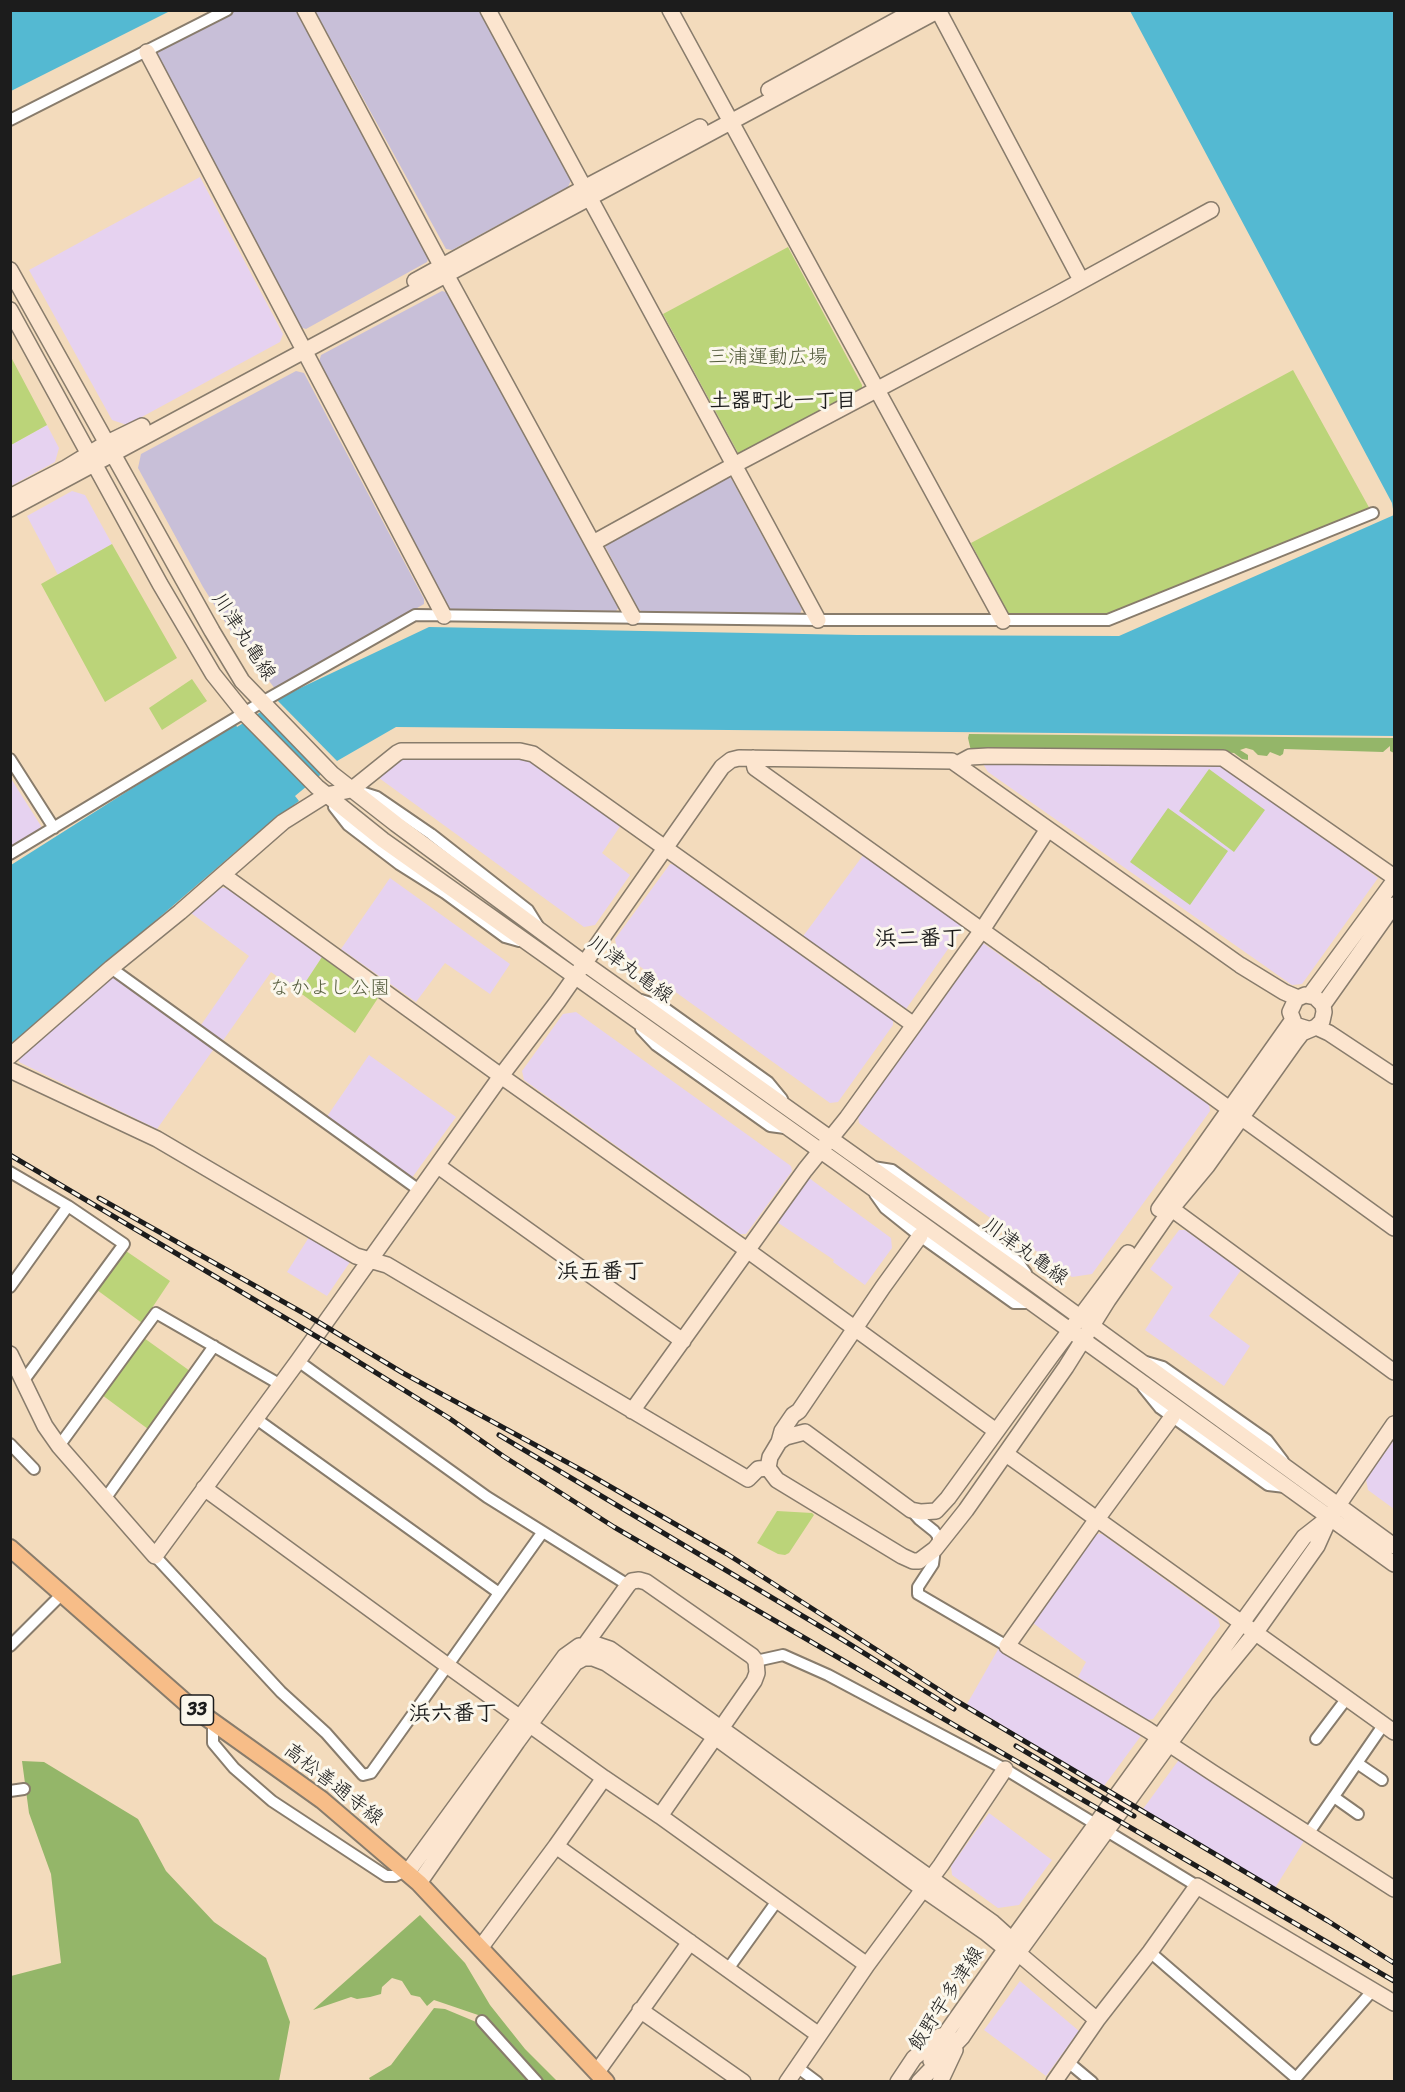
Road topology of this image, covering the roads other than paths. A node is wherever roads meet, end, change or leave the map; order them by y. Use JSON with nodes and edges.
{"nodes":[{"id":1,"x":227,"y":10,"type":"edge"},
{"id":2,"x":305,"y":10,"type":"edge"},
{"id":3,"x":488,"y":10,"type":"edge"},
{"id":4,"x":670,"y":10,"type":"edge"},
{"id":5,"x":915,"y":10,"type":"edge"},
{"id":6,"x":938,"y":11,"type":"edge"},
{"id":7,"x":147,"y":52,"type":"junction"},
{"id":8,"x":729,"y":117,"type":"junction"},
{"id":9,"x":10,"y":120,"type":"edge"},
{"id":10,"x":587,"y":193,"type":"junction"},
{"id":11,"x":1211,"y":210,"type":"dead end"},
{"id":12,"x":10,"y":270,"type":"edge"},
{"id":13,"x":444,"y":271,"type":"junction"},
{"id":14,"x":1082,"y":280,"type":"junction"},
{"id":15,"x":10,"y":310,"type":"edge"},
{"id":16,"x":302,"y":346,"type":"junction"},
{"id":17,"x":877,"y":390,"type":"junction"},
{"id":18,"x":110,"y":449,"type":"junction"},
{"id":19,"x":91,"y":460,"type":"junction"},
{"id":20,"x":733,"y":466,"type":"junction"},
{"id":21,"x":10,"y":497,"type":"edge"},
{"id":22,"x":10,"y":509,"type":"edge"},
{"id":23,"x":1373,"y":513,"type":"dead end"},
{"id":24,"x":592,"y":543,"type":"junction"},
{"id":25,"x":444,"y":616,"type":"junction"},
{"id":26,"x":633,"y":617,"type":"junction"},
{"id":27,"x":818,"y":620,"type":"junction"},
{"id":28,"x":1003,"y":621,"type":"junction"},
{"id":29,"x":264,"y":704,"type":"junction"},
{"id":30,"x":247,"y":715,"type":"junction"},
{"id":31,"x":753,"y":758,"type":"junction"},
{"id":32,"x":10,"y":759,"type":"edge"},
{"id":33,"x":957,"y":764,"type":"junction"},
{"id":34,"x":351,"y":789,"type":"junction"},
{"id":35,"x":321,"y":791,"type":"junction"},
{"id":36,"x":54,"y":828,"type":"junction"},
{"id":37,"x":1048,"y":829,"type":"junction"},
{"id":38,"x":666,"y":849,"type":"junction"},
{"id":39,"x":10,"y":854,"type":"edge"},
{"id":40,"x":223,"y":875,"type":"junction"},
{"id":41,"x":1395,"y":877,"type":"edge"},
{"id":42,"x":1395,"y":882,"type":"edge"},
{"id":43,"x":1395,"y":905,"type":"edge"},
{"id":44,"x":982,"y":930,"type":"junction"},
{"id":45,"x":111,"y":968,"type":"junction"},
{"id":46,"x":580,"y":969,"type":"junction"},
{"id":47,"x":629,"y":1005,"type":"junction"},
{"id":48,"x":1308,"y":1012,"type":"junction"},
{"id":49,"x":915,"y":1025,"type":"junction"},
{"id":50,"x":10,"y":1056,"type":"edge"},
{"id":51,"x":10,"y":1070,"type":"edge"},
{"id":52,"x":1395,"y":1076,"type":"edge"},
{"id":53,"x":501,"y":1077,"type":"junction"},
{"id":54,"x":1236,"y":1114,"type":"junction"},
{"id":55,"x":831,"y":1138,"type":"junction"},
{"id":56,"x":820,"y":1151,"type":"junction"},
{"id":57,"x":438,"y":1166,"type":"junction"},
{"id":58,"x":11,"y":1173,"type":"edge"},
{"id":59,"x":869,"y":1185,"type":"junction"},
{"id":60,"x":419,"y":1190,"type":"junction"},
{"id":61,"x":68,"y":1206,"type":"junction"},
{"id":62,"x":1167,"y":1206,"type":"junction"},
{"id":63,"x":1395,"y":1228,"type":"edge"},
{"id":64,"x":920,"y":1236,"type":"junction"},
{"id":65,"x":747,"y":1250,"type":"junction"},
{"id":66,"x":368,"y":1260,"type":"junction"},
{"id":67,"x":10,"y":1287,"type":"edge"},
{"id":68,"x":1031,"y":1303,"type":"junction"},
{"id":69,"x":1086,"y":1322,"type":"junction"},
{"id":70,"x":855,"y":1329,"type":"junction"},
{"id":71,"x":1070,"y":1330,"type":"junction"},
{"id":72,"x":683,"y":1341,"type":"junction"},
{"id":73,"x":1083,"y":1341,"type":"junction"},
{"id":74,"x":214,"y":1346,"type":"junction"},
{"id":75,"x":10,"y":1354,"type":"edge"},
{"id":76,"x":298,"y":1361,"type":"junction"},
{"id":77,"x":1395,"y":1372,"type":"edge"},
{"id":78,"x":1137,"y":1379,"type":"junction"},
{"id":79,"x":24,"y":1380,"type":"junction"},
{"id":80,"x":281,"y":1385,"type":"junction"},
{"id":81,"x":632,"y":1411,"type":"junction"},
{"id":82,"x":799,"y":1411,"type":"junction"},
{"id":83,"x":255,"y":1418,"type":"junction"},
{"id":84,"x":1173,"y":1418,"type":"junction"},
{"id":85,"x":1395,"y":1424,"type":"edge"},
{"id":86,"x":996,"y":1431,"type":"junction"},
{"id":87,"x":805,"y":1432,"type":"junction"},
{"id":88,"x":779,"y":1442,"type":"junction"},
{"id":89,"x":10,"y":1444,"type":"edge"},
{"id":90,"x":58,"y":1446,"type":"junction"},
{"id":91,"x":1006,"y":1454,"type":"junction"},
{"id":92,"x":768,"y":1468,"type":"junction"},
{"id":93,"x":34,"y":1469,"type":"dead end"},
{"id":94,"x":204,"y":1488,"type":"junction"},
{"id":95,"x":1288,"y":1488,"type":"junction"},
{"id":96,"x":105,"y":1499,"type":"junction"},
{"id":97,"x":911,"y":1510,"type":"junction"},
{"id":98,"x":1334,"y":1511,"type":"junction"},
{"id":99,"x":1097,"y":1519,"type":"junction"},
{"id":100,"x":542,"y":1533,"type":"junction"},
{"id":101,"x":1379,"y":1535,"type":"junction"},
{"id":102,"x":1395,"y":1538,"type":"edge"},
{"id":103,"x":937,"y":1546,"type":"junction"},
{"id":104,"x":10,"y":1548,"type":"edge"},
{"id":105,"x":1391,"y":1555,"type":"edge"},
{"id":106,"x":155,"y":1556,"type":"junction"},
{"id":107,"x":1395,"y":1569,"type":"edge"},
{"id":108,"x":628,"y":1585,"type":"junction"},
{"id":109,"x":499,"y":1593,"type":"junction"},
{"id":110,"x":62,"y":1594,"type":"junction"},
{"id":111,"x":1242,"y":1622,"type":"junction"},
{"id":112,"x":1256,"y":1632,"type":"junction"},
{"id":113,"x":10,"y":1646,"type":"edge"},
{"id":114,"x":1007,"y":1646,"type":"junction"},
{"id":115,"x":585,"y":1651,"type":"junction"},
{"id":116,"x":756,"y":1661,"type":"junction"},
{"id":117,"x":448,"y":1666,"type":"junction"},
{"id":118,"x":1347,"y":1698,"type":"junction"},
{"id":119,"x":526,"y":1721,"type":"junction"},
{"id":120,"x":213,"y":1722,"type":"junction"},
{"id":121,"x":1389,"y":1728,"type":"edge"},
{"id":122,"x":718,"y":1732,"type":"junction"},
{"id":123,"x":1317,"y":1739,"type":"dead end"},
{"id":124,"x":1165,"y":1741,"type":"junction"},
{"id":125,"x":1357,"y":1763,"type":"junction"},
{"id":126,"x":1005,"y":1769,"type":"junction"},
{"id":127,"x":604,"y":1778,"type":"junction"},
{"id":128,"x":1383,"y":1780,"type":"dead end"},
{"id":129,"x":24,"y":1789,"type":"dead end"},
{"id":130,"x":10,"y":1791,"type":"edge"},
{"id":131,"x":1334,"y":1797,"type":"junction"},
{"id":132,"x":1358,"y":1814,"type":"dead end"},
{"id":133,"x":660,"y":1816,"type":"junction"},
{"id":134,"x":1101,"y":1827,"type":"junction"},
{"id":135,"x":1308,"y":1834,"type":"junction"},
{"id":136,"x":556,"y":1846,"type":"junction"},
{"id":137,"x":410,"y":1876,"type":"junction"},
{"id":138,"x":927,"y":1884,"type":"junction"},
{"id":139,"x":1197,"y":1886,"type":"junction"},
{"id":140,"x":1395,"y":1889,"type":"edge"},
{"id":141,"x":777,"y":1901,"type":"junction"},
{"id":142,"x":690,"y":1942,"type":"junction"},
{"id":143,"x":481,"y":1947,"type":"junction"},
{"id":144,"x":1012,"y":1947,"type":"junction"},
{"id":145,"x":1150,"y":1952,"type":"junction"},
{"id":146,"x":867,"y":1965,"type":"junction"},
{"id":147,"x":728,"y":1970,"type":"junction"},
{"id":148,"x":1373,"y":1990,"type":"junction"},
{"id":149,"x":1395,"y":2003,"type":"edge"},
{"id":150,"x":640,"y":2010,"type":"junction"},
{"id":151,"x":1097,"y":2020,"type":"junction"},
{"id":152,"x":482,"y":2021,"type":"dead end"},
{"id":153,"x":956,"y":2033,"type":"junction"},
{"id":154,"x":819,"y":2035,"type":"junction"},
{"id":155,"x":1068,"y":2062,"type":"junction"},
{"id":156,"x":797,"y":2067,"type":"junction"},
{"id":157,"x":602,"y":2077,"type":"edge"},
{"id":158,"x":537,"y":2082,"type":"edge"},
{"id":159,"x":743,"y":2082,"type":"edge"},
{"id":160,"x":787,"y":2082,"type":"edge"},
{"id":161,"x":817,"y":2082,"type":"edge"},
{"id":162,"x":898,"y":2082,"type":"edge"},
{"id":163,"x":919,"y":2082,"type":"edge"},
{"id":164,"x":940,"y":2082,"type":"edge"},
{"id":165,"x":1054,"y":2082,"type":"edge"},
{"id":166,"x":1092,"y":2082,"type":"edge"}],
"edges":[{"from":1,"to":7,"type":"street"},
{"from":2,"to":13,"type":"street"},
{"from":3,"to":10,"type":"street"},
{"from":4,"to":8,"type":"street"},
{"from":5,"to":8,"type":"street"},
{"from":6,"to":8,"type":"street"},
{"from":6,"to":14,"type":"street"},
{"from":7,"to":9,"type":"street"},
{"from":7,"to":16,"type":"street"},
{"from":8,"to":10,"type":"street"},
{"from":8,"to":17,"type":"street"},
{"from":10,"to":13,"type":"street"},
{"from":10,"to":20,"type":"street"},
{"from":11,"to":14,"type":"street"},
{"from":12,"to":18,"type":"street","name":"川津丸亀線"},
{"from":13,"to":16,"type":"street"},
{"from":13,"to":24,"type":"street"},
{"from":14,"to":17,"type":"street"},
{"from":15,"to":19,"type":"street","name":"川津丸亀線"},
{"from":16,"to":18,"type":"street"},
{"from":16,"to":25,"type":"street"},
{"from":17,"to":20,"type":"street"},
{"from":17,"to":28,"type":"street"},
{"from":18,"to":19,"type":"street"},
{"from":18,"to":29,"type":"street","name":"川津丸亀線"},
{"from":19,"to":21,"type":"street"},
{"from":19,"to":22,"type":"street"},
{"from":19,"to":30,"type":"street","name":"川津丸亀線"},
{"from":20,"to":24,"type":"street"},
{"from":20,"to":27,"type":"street"},
{"from":23,"to":28,"type":"street"},
{"from":24,"to":26,"type":"street"},
{"from":25,"to":26,"type":"street"},
{"from":25,"to":29,"type":"street"},
{"from":26,"to":27,"type":"street"},
{"from":27,"to":28,"type":"street"},
{"from":29,"to":30,"type":"street"},
{"from":29,"to":34,"type":"street","name":"川津丸亀線"},
{"from":30,"to":35,"type":"street","name":"川津丸亀線"},
{"from":30,"to":36,"type":"street"},
{"from":31,"to":33,"type":"street"},
{"from":31,"to":38,"type":"street"},
{"from":31,"to":44,"type":"street"},
{"from":32,"to":36,"type":"street"},
{"from":33,"to":37,"type":"street"},
{"from":33,"to":41,"type":"street"},
{"from":34,"to":35,"type":"street"},
{"from":34,"to":38,"type":"street"},
{"from":34,"to":46,"type":"street","name":"川津丸亀線"},
{"from":35,"to":40,"type":"street"},
{"from":35,"to":46,"type":"street","name":"川津丸亀線"},
{"from":36,"to":39,"type":"street"},
{"from":37,"to":44,"type":"street"},
{"from":37,"to":48,"type":"street"},
{"from":38,"to":46,"type":"street"},
{"from":38,"to":49,"type":"street"},
{"from":40,"to":45,"type":"street"},
{"from":40,"to":53,"type":"street"},
{"from":42,"to":48,"type":"street"},
{"from":43,"to":48,"type":"street"},
{"from":44,"to":49,"type":"street"},
{"from":44,"to":54,"type":"street"},
{"from":45,"to":50,"type":"street"},
{"from":45,"to":60,"type":"street"},
{"from":46,"to":47,"type":"street","name":"川津丸亀線"},
{"from":46,"to":53,"type":"street"},
{"from":47,"to":55,"type":"street","name":"川津丸亀線"},
{"from":47,"to":56,"type":"street","name":"川津丸亀線"},
{"from":48,"to":52,"type":"street"},
{"from":48,"to":54,"type":"street"},
{"from":49,"to":55,"type":"street"},
{"from":51,"to":66,"type":"street"},
{"from":53,"to":57,"type":"street"},
{"from":53,"to":65,"type":"street"},
{"from":54,"to":62,"type":"street"},
{"from":54,"to":63,"type":"street"},
{"from":55,"to":56,"type":"street"},
{"from":55,"to":69,"type":"street","name":"川津丸亀線"},
{"from":56,"to":59,"type":"street","name":"川津丸亀線"},
{"from":56,"to":65,"type":"street"},
{"from":57,"to":60,"type":"street"},
{"from":57,"to":72,"type":"street"},
{"from":58,"to":61,"type":"street"},
{"from":59,"to":64,"type":"street"},
{"from":59,"to":68,"type":"street","name":"川津丸亀線"},
{"from":60,"to":66,"type":"street"},
{"from":61,"to":67,"type":"street"},
{"from":61,"to":79,"type":"street"},
{"from":62,"to":69,"type":"street"},
{"from":62,"to":77,"type":"street"},
{"from":64,"to":68,"type":"street"},
{"from":64,"to":70,"type":"street"},
{"from":65,"to":70,"type":"street"},
{"from":65,"to":72,"type":"street"},
{"from":66,"to":76,"type":"street"},
{"from":66,"to":81,"type":"street"},
{"from":68,"to":71,"type":"street","name":"川津丸亀線"},
{"from":69,"to":71,"type":"street"},
{"from":69,"to":73,"type":"street"},
{"from":69,"to":98,"type":"street","name":"川津丸亀線"},
{"from":70,"to":82,"type":"street"},
{"from":70,"to":86,"type":"street"},
{"from":71,"to":73,"type":"street","name":"川津丸亀線"},
{"from":71,"to":86,"type":"street"},
{"from":72,"to":81,"type":"street"},
{"from":73,"to":78,"type":"street","name":"川津丸亀線"},
{"from":73,"to":91,"type":"street"},
{"from":74,"to":80,"type":"street"},
{"from":74,"to":90,"type":"street"},
{"from":74,"to":96,"type":"street"},
{"from":75,"to":79,"type":"street"},
{"from":76,"to":80,"type":"street"},
{"from":76,"to":100,"type":"street"},
{"from":78,"to":84,"type":"street"},
{"from":78,"to":95,"type":"street","name":"川津丸亀線"},
{"from":79,"to":90,"type":"street"},
{"from":80,"to":83,"type":"street"},
{"from":81,"to":92,"type":"street"},
{"from":82,"to":87,"type":"street"},
{"from":82,"to":88,"type":"street"},
{"from":83,"to":94,"type":"street"},
{"from":83,"to":109,"type":"street"},
{"from":84,"to":95,"type":"street"},
{"from":84,"to":99,"type":"street"},
{"from":85,"to":98,"type":"street"},
{"from":86,"to":97,"type":"street"},
{"from":87,"to":88,"type":"street"},
{"from":87,"to":97,"type":"street"},
{"from":88,"to":92,"type":"street"},
{"from":89,"to":93,"type":"street"},
{"from":90,"to":96,"type":"street"},
{"from":91,"to":99,"type":"street"},
{"from":91,"to":103,"type":"street"},
{"from":92,"to":103,"type":"street"},
{"from":94,"to":106,"type":"street"},
{"from":94,"to":117,"type":"street"},
{"from":95,"to":98,"type":"street","name":"川津丸亀線"},
{"from":96,"to":106,"type":"street"},
{"from":97,"to":103,"type":"street"},
{"from":98,"to":101,"type":"street","name":"川津丸亀線"},
{"from":98,"to":105,"type":"street","name":"川津丸亀線"},
{"from":98,"to":111,"type":"street"},
{"from":98,"to":112,"type":"street"},
{"from":99,"to":111,"type":"street"},
{"from":99,"to":114,"type":"street"},
{"from":100,"to":108,"type":"street"},
{"from":100,"to":109,"type":"street"},
{"from":101,"to":102,"type":"street"},
{"from":101,"to":105,"type":"street","name":"川津丸亀線"},
{"from":103,"to":114,"type":"street"},
{"from":104,"to":110,"type":"main road","name":"高松善通寺線","number":"33"},
{"from":105,"to":107,"type":"street"},
{"from":106,"to":117,"type":"street"},
{"from":108,"to":115,"type":"street"},
{"from":108,"to":116,"type":"street"},
{"from":109,"to":117,"type":"street"},
{"from":110,"to":113,"type":"street"},
{"from":110,"to":120,"type":"main road","name":"高松善通寺線","number":"33"},
{"from":111,"to":112,"type":"street"},
{"from":111,"to":124,"type":"street"},
{"from":112,"to":118,"type":"street"},
{"from":112,"to":124,"type":"street"},
{"from":114,"to":124,"type":"street"},
{"from":115,"to":119,"type":"street"},
{"from":115,"to":122,"type":"street"},
{"from":116,"to":122,"type":"street"},
{"from":116,"to":126,"type":"street"},
{"from":117,"to":119,"type":"street"},
{"from":118,"to":121,"type":"street"},
{"from":118,"to":123,"type":"street"},
{"from":119,"to":127,"type":"street"},
{"from":119,"to":137,"type":"street"},
{"from":120,"to":137,"type":"main road","name":"高松善通寺線","number":"33"},
{"from":120,"to":137,"type":"street"},
{"from":121,"to":125,"type":"street"},
{"from":122,"to":133,"type":"street"},
{"from":122,"to":138,"type":"street"},
{"from":124,"to":134,"type":"street","name":"飯野宇多津線"},
{"from":124,"to":135,"type":"street"},
{"from":125,"to":128,"type":"street"},
{"from":125,"to":131,"type":"street"},
{"from":126,"to":134,"type":"street"},
{"from":126,"to":138,"type":"street"},
{"from":127,"to":133,"type":"street"},
{"from":127,"to":136,"type":"street"},
{"from":129,"to":130,"type":"street"},
{"from":131,"to":132,"type":"street"},
{"from":131,"to":135,"type":"street"},
{"from":133,"to":141,"type":"street"},
{"from":134,"to":139,"type":"street"},
{"from":134,"to":144,"type":"street","name":"飯野宇多津線"},
{"from":135,"to":140,"type":"street"},
{"from":136,"to":142,"type":"street"},
{"from":136,"to":143,"type":"street"},
{"from":137,"to":143,"type":"main road","name":"高松善通寺線","number":"33"},
{"from":138,"to":144,"type":"street"},
{"from":138,"to":146,"type":"street"},
{"from":139,"to":145,"type":"street"},
{"from":139,"to":148,"type":"street"},
{"from":141,"to":146,"type":"street"},
{"from":141,"to":147,"type":"street"},
{"from":142,"to":147,"type":"street"},
{"from":142,"to":150,"type":"street"},
{"from":143,"to":157,"type":"main road","name":"高松善通寺線","number":"33"},
{"from":144,"to":151,"type":"street"},
{"from":144,"to":153,"type":"street","name":"飯野宇多津線"},
{"from":145,"to":148,"type":"street"},
{"from":145,"to":151,"type":"street"},
{"from":146,"to":154,"type":"street"},
{"from":147,"to":154,"type":"street"},
{"from":148,"to":149,"type":"street"},
{"from":150,"to":157,"type":"street"},
{"from":150,"to":159,"type":"street"},
{"from":151,"to":155,"type":"street"},
{"from":152,"to":158,"type":"street"},
{"from":153,"to":162,"type":"street"},
{"from":153,"to":163,"type":"street","name":"飯野宇多津線"},
{"from":153,"to":164,"type":"street"},
{"from":154,"to":156,"type":"street"},
{"from":155,"to":165,"type":"street"},
{"from":155,"to":166,"type":"street"},
{"from":156,"to":160,"type":"street"},
{"from":156,"to":161,"type":"street"}]}
